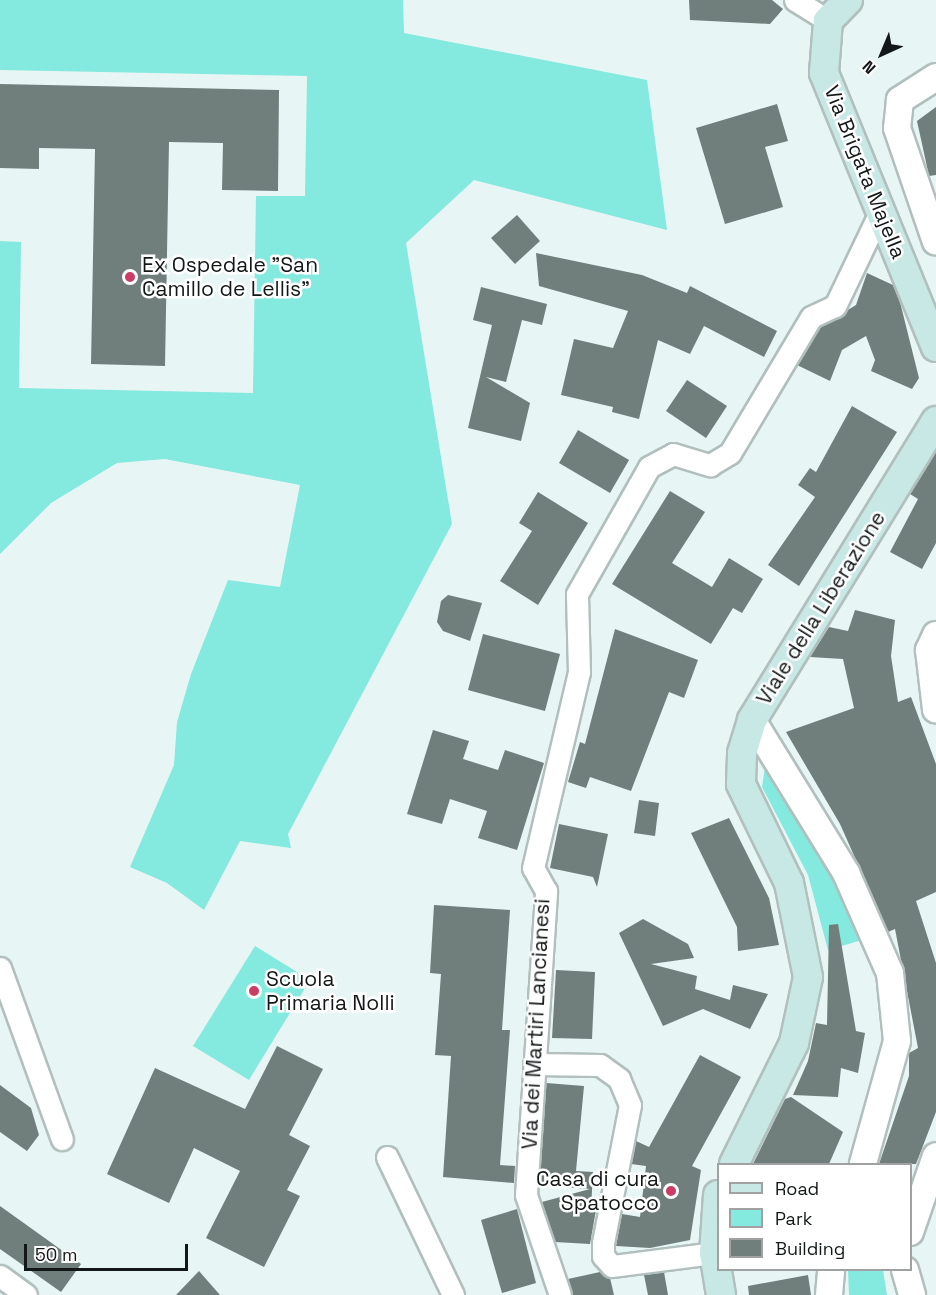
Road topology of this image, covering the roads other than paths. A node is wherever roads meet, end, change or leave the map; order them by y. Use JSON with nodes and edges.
{"nodes":[{"id":1,"x":795,"y":0,"type":"edge"},
{"id":2,"x":848,"y":0,"type":"edge"},
{"id":3,"x":828,"y":21,"type":"junction"},
{"id":4,"x":936,"y":77,"type":"edge"},
{"id":5,"x":880,"y":212,"type":"junction"},
{"id":6,"x":936,"y":242,"type":"edge"},
{"id":7,"x":936,"y":347,"type":"edge"},
{"id":8,"x":936,"y":421,"type":"edge"},
{"id":9,"x":936,"y":635,"type":"edge"},
{"id":10,"x":936,"y":710,"type":"edge"},
{"id":11,"x":752,"y":720,"type":"junction"},
{"id":12,"x":1,"y":972,"type":"edge"},
{"id":13,"x":534,"y":1064,"type":"junction"},
{"id":14,"x":62,"y":1139,"type":"dead end"},
{"id":15,"x":387,"y":1156,"type":"dead end"},
{"id":16,"x":936,"y":1156,"type":"edge"},
{"id":17,"x":734,"y":1163,"type":"edge"},
{"id":18,"x":863,"y":1163,"type":"edge"},
{"id":19,"x":717,"y":1210,"type":"edge"},
{"id":20,"x":912,"y":1226,"type":"edge"},
{"id":21,"x":714,"y":1253,"type":"junction"},
{"id":22,"x":831,"y":1271,"type":"edge"},
{"id":23,"x":906,"y":1271,"type":"edge"},
{"id":24,"x":0,"y":1276,"type":"edge"},
{"id":25,"x":26,"y":1295,"type":"edge"},
{"id":26,"x":453,"y":1295,"type":"edge"},
{"id":27,"x":561,"y":1295,"type":"edge"},
{"id":28,"x":721,"y":1295,"type":"edge"},
{"id":29,"x":829,"y":1295,"type":"edge"},
{"id":30,"x":912,"y":1295,"type":"edge"}],
"edges":[{"from":1,"to":3,"type":"street"},
{"from":2,"to":3,"type":"main road"},
{"from":3,"to":5,"type":"main road","name":"Via Brigata Majella"},
{"from":4,"to":6,"type":"street"},
{"from":5,"to":7,"type":"main road","name":"Via Brigata Majella"},
{"from":5,"to":13,"type":"street","name":"Via dei Martiri Lancianesi"},
{"from":8,"to":11,"type":"main road","name":"Viale della Liberazione"},
{"from":9,"to":10,"type":"street"},
{"from":11,"to":17,"type":"main road"},
{"from":11,"to":18,"type":"street","name":"Viale della Liberazione"},
{"from":12,"to":14,"type":"street"},
{"from":13,"to":21,"type":"street"},
{"from":13,"to":27,"type":"street","name":"Via dei Martiri Lancianesi"},
{"from":15,"to":26,"type":"street"},
{"from":16,"to":20,"type":"street"},
{"from":19,"to":21,"type":"main road"},
{"from":21,"to":28,"type":"main road"},
{"from":22,"to":29,"type":"street"},
{"from":23,"to":30,"type":"street"},
{"from":24,"to":25,"type":"street"}]}
